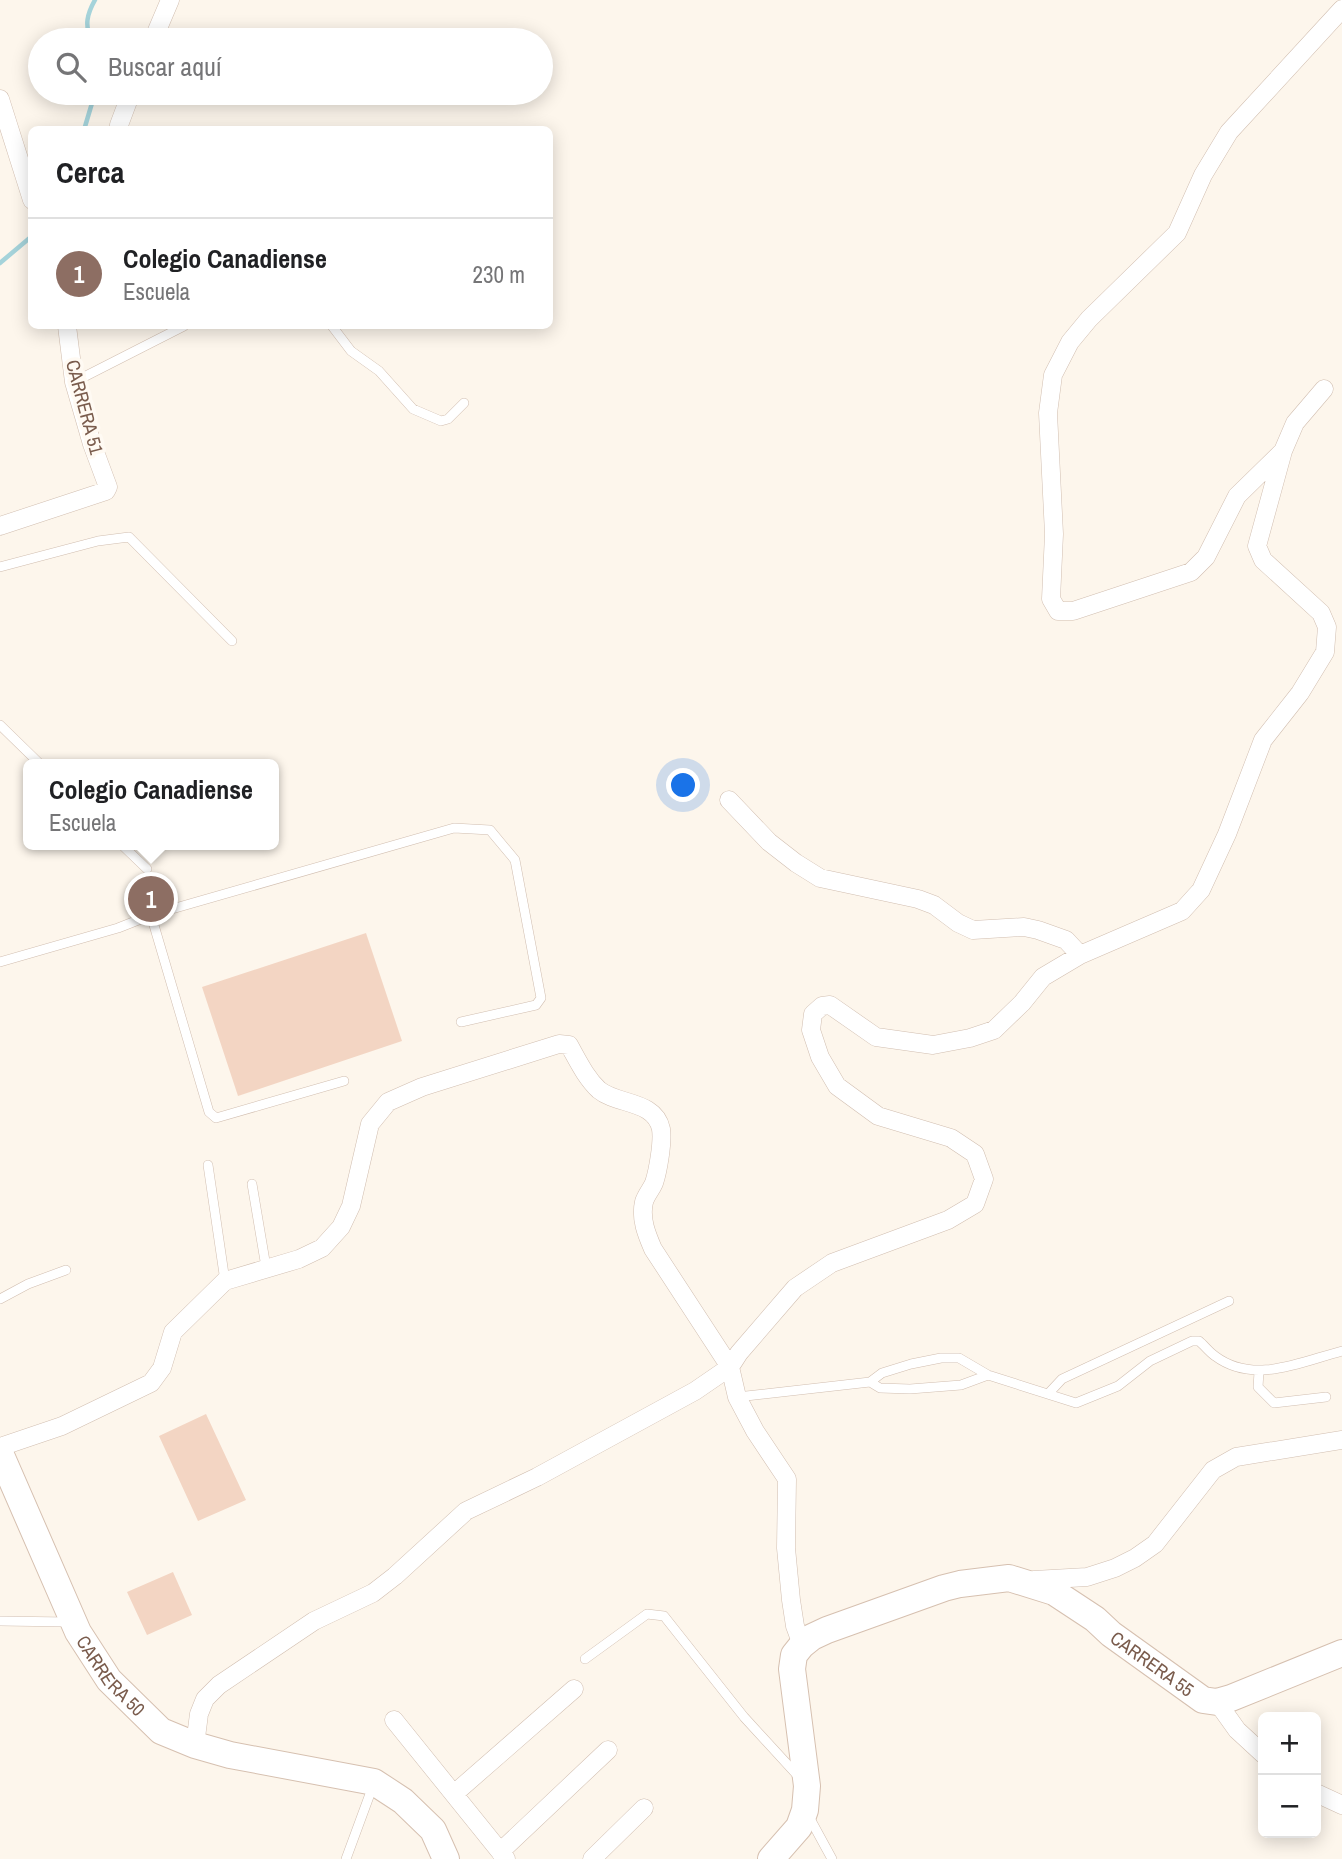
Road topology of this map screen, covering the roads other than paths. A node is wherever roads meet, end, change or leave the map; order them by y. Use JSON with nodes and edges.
{"nodes":[{"id":1,"x":170,"y":0,"type":"edge"},
{"id":2,"x":1342,"y":9,"type":"edge"},
{"id":3,"x":158,"y":28,"type":"edge"},
{"id":4,"x":0,"y":99,"type":"edge"},
{"id":5,"x":126,"y":105,"type":"edge"},
{"id":6,"x":119,"y":126,"type":"edge"},
{"id":7,"x":28,"y":187,"type":"edge"},
{"id":8,"x":67,"y":329,"type":"edge"},
{"id":9,"x":178,"y":329,"type":"edge"},
{"id":10,"x":334,"y":329,"type":"edge"},
{"id":11,"x":74,"y":382,"type":"junction"},
{"id":12,"x":1324,"y":389,"type":"dead end"},
{"id":13,"x":464,"y":403,"type":"dead end"},
{"id":14,"x":1283,"y":452,"type":"junction"},
{"id":15,"x":0,"y":526,"type":"edge"},
{"id":16,"x":0,"y":567,"type":"edge"},
{"id":17,"x":232,"y":641,"type":"dead end"},
{"id":18,"x":0,"y":725,"type":"edge"},
{"id":19,"x":35,"y":759,"type":"edge"},
{"id":20,"x":729,"y":800,"type":"dead end"},
{"id":21,"x":127,"y":850,"type":"edge"},
{"id":22,"x":147,"y":869,"type":"dead end"},
{"id":23,"x":151,"y":915,"type":"junction"},
{"id":24,"x":1080,"y":955,"type":"junction"},
{"id":25,"x":0,"y":962,"type":"edge"},
{"id":26,"x":461,"y":1022,"type":"dead end"},
{"id":27,"x":344,"y":1081,"type":"dead end"},
{"id":28,"x":208,"y":1165,"type":"dead end"},
{"id":29,"x":252,"y":1184,"type":"dead end"},
{"id":30,"x":266,"y":1267,"type":"junction"},
{"id":31,"x":66,"y":1270,"type":"dead end"},
{"id":32,"x":225,"y":1281,"type":"junction"},
{"id":33,"x":0,"y":1299,"type":"edge"},
{"id":34,"x":1229,"y":1301,"type":"dead end"},
{"id":35,"x":1342,"y":1351,"type":"edge"},
{"id":36,"x":730,"y":1367,"type":"junction"},
{"id":37,"x":1259,"y":1372,"type":"junction"},
{"id":38,"x":988,"y":1375,"type":"junction"},
{"id":39,"x":870,"y":1382,"type":"junction"},
{"id":40,"x":1048,"y":1394,"type":"junction"},
{"id":41,"x":1326,"y":1396,"type":"dead end"},
{"id":42,"x":737,"y":1397,"type":"junction"},
{"id":43,"x":1342,"y":1440,"type":"edge"},
{"id":44,"x":0,"y":1447,"type":"edge"},
{"id":45,"x":0,"y":1453,"type":"edge"},
{"id":46,"x":1009,"y":1578,"type":"junction"},
{"id":47,"x":0,"y":1621,"type":"edge"},
{"id":48,"x":73,"y":1622,"type":"junction"},
{"id":49,"x":802,"y":1645,"type":"junction"},
{"id":50,"x":1342,"y":1653,"type":"edge"},
{"id":51,"x":585,"y":1658,"type":"dead end"},
{"id":52,"x":574,"y":1689,"type":"dead end"},
{"id":53,"x":1217,"y":1702,"type":"junction"},
{"id":54,"x":394,"y":1720,"type":"dead end"},
{"id":55,"x":195,"y":1745,"type":"junction"},
{"id":56,"x":1258,"y":1749,"type":"edge"},
{"id":57,"x":608,"y":1751,"type":"dead end"},
{"id":58,"x":374,"y":1782,"type":"junction"},
{"id":59,"x":455,"y":1793,"type":"junction"},
{"id":60,"x":1321,"y":1795,"type":"edge"},
{"id":61,"x":806,"y":1798,"type":"junction"},
{"id":62,"x":1342,"y":1805,"type":"edge"},
{"id":63,"x":643,"y":1808,"type":"dead end"},
{"id":64,"x":503,"y":1856,"type":"edge"},
{"id":65,"x":346,"y":1859,"type":"edge"},
{"id":66,"x":446,"y":1859,"type":"edge"},
{"id":67,"x":592,"y":1859,"type":"edge"},
{"id":68,"x":771,"y":1859,"type":"edge"},
{"id":69,"x":832,"y":1859,"type":"edge"}],
"edges":[{"from":1,"to":3,"type":"street"},
{"from":2,"to":14,"type":"street"},
{"from":4,"to":7,"type":"street"},
{"from":5,"to":6,"type":"street"},
{"from":8,"to":11,"type":"street","name":"CARRERA 51"},
{"from":9,"to":11,"type":"lane"},
{"from":10,"to":13,"type":"lane"},
{"from":11,"to":15,"type":"street","name":"CARRERA 51"},
{"from":12,"to":14,"type":"street"},
{"from":14,"to":24,"type":"street"},
{"from":16,"to":17,"type":"lane"},
{"from":18,"to":19,"type":"lane"},
{"from":20,"to":24,"type":"street"},
{"from":21,"to":22,"type":"lane"},
{"from":23,"to":25,"type":"lane"},
{"from":23,"to":26,"type":"lane"},
{"from":23,"to":27,"type":"lane"},
{"from":24,"to":36,"type":"street"},
{"from":28,"to":32,"type":"lane"},
{"from":29,"to":30,"type":"lane"},
{"from":30,"to":32,"type":"street"},
{"from":30,"to":36,"type":"street"},
{"from":31,"to":33,"type":"lane"},
{"from":32,"to":44,"type":"street"},
{"from":34,"to":40,"type":"lane"},
{"from":35,"to":37,"type":"lane"},
{"from":36,"to":42,"type":"street"},
{"from":36,"to":55,"type":"street"},
{"from":37,"to":40,"type":"lane"},
{"from":37,"to":41,"type":"lane"},
{"from":38,"to":39,"type":"lane"},
{"from":38,"to":39,"type":"lane"},
{"from":38,"to":40,"type":"lane"},
{"from":39,"to":42,"type":"lane"},
{"from":42,"to":49,"type":"street"},
{"from":43,"to":46,"type":"street"},
{"from":45,"to":48,"type":"street","name":"CARRERA 50"},
{"from":46,"to":49,"type":"street"},
{"from":46,"to":53,"type":"street","name":"CARRERA 55"},
{"from":47,"to":48,"type":"lane"},
{"from":48,"to":55,"type":"street","name":"CARRERA 50"},
{"from":49,"to":61,"type":"street"},
{"from":50,"to":53,"type":"street","name":"CARRERA 55"},
{"from":51,"to":61,"type":"lane"},
{"from":52,"to":59,"type":"street"},
{"from":53,"to":56,"type":"street"},
{"from":54,"to":59,"type":"street"},
{"from":55,"to":58,"type":"street","name":"CARRERA 50"},
{"from":57,"to":64,"type":"street"},
{"from":58,"to":65,"type":"lane"},
{"from":58,"to":66,"type":"street"},
{"from":59,"to":64,"type":"street"},
{"from":60,"to":62,"type":"street"},
{"from":61,"to":68,"type":"street"},
{"from":61,"to":69,"type":"lane"},
{"from":63,"to":67,"type":"street"}]}
